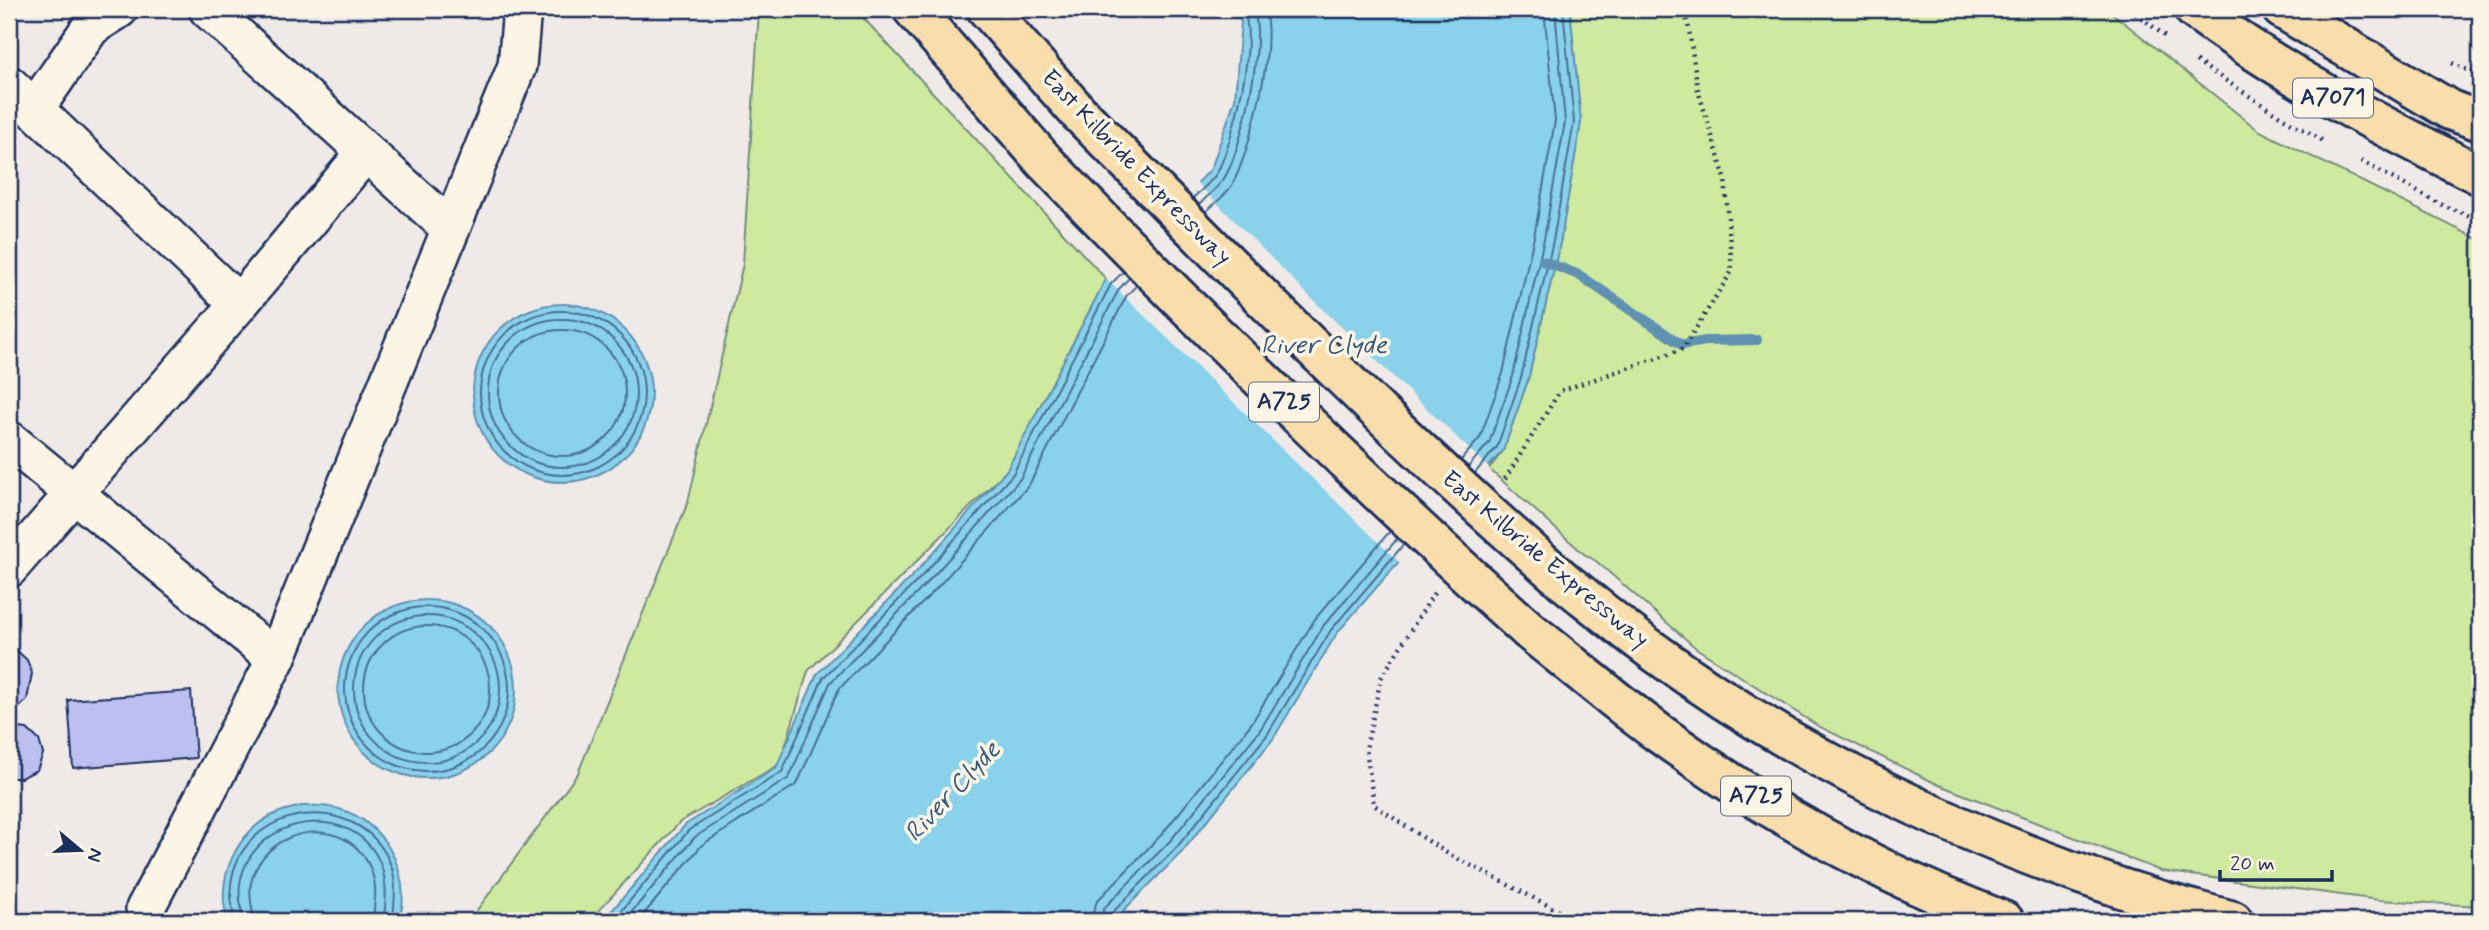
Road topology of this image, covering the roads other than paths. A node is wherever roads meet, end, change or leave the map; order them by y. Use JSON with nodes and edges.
{"nodes":[{"id":1,"x":119,"y":9,"type":"edge"},
{"id":2,"x":208,"y":9,"type":"edge"},
{"id":3,"x":522,"y":9,"type":"edge"},
{"id":4,"x":913,"y":9,"type":"edge"},
{"id":5,"x":987,"y":9,"type":"edge"},
{"id":6,"x":2194,"y":9,"type":"edge"},
{"id":7,"x":2282,"y":9,"type":"edge"},
{"id":8,"x":22,"y":97,"type":"edge"},
{"id":9,"x":2480,"y":121,"type":"edge"},
{"id":10,"x":366,"y":152,"type":"junction"},
{"id":11,"x":2480,"y":175,"type":"edge"},
{"id":12,"x":451,"y":229,"type":"junction"},
{"id":13,"x":239,"y":304,"type":"junction"},
{"id":14,"x":9,"y":440,"type":"edge"},
{"id":15,"x":73,"y":495,"type":"junction"},
{"id":16,"x":9,"y":568,"type":"edge"},
{"id":17,"x":276,"y":659,"type":"junction"},
{"id":18,"x":145,"y":909,"type":"dead end"},
{"id":19,"x":2004,"y":921,"type":"edge"},
{"id":20,"x":2233,"y":921,"type":"edge"}],
"edges":[{"from":1,"to":8,"type":"lane"},
{"from":2,"to":10,"type":"lane"},
{"from":3,"to":12,"type":"lane"},
{"from":4,"to":19,"type":"highway","number":"A725","bridge":true},
{"from":5,"to":20,"type":"highway","name":"East Kilbride Expressway","number":"A725","bridge":true},
{"from":6,"to":11,"type":"highway","number":"A7071"},
{"from":7,"to":9,"type":"highway","number":"A7071"},
{"from":8,"to":13,"type":"lane"},
{"from":10,"to":12,"type":"lane"},
{"from":10,"to":13,"type":"lane"},
{"from":12,"to":17,"type":"lane"},
{"from":13,"to":15,"type":"lane"},
{"from":14,"to":15,"type":"lane"},
{"from":15,"to":16,"type":"lane"},
{"from":15,"to":17,"type":"lane"},
{"from":17,"to":18,"type":"lane"}]}
